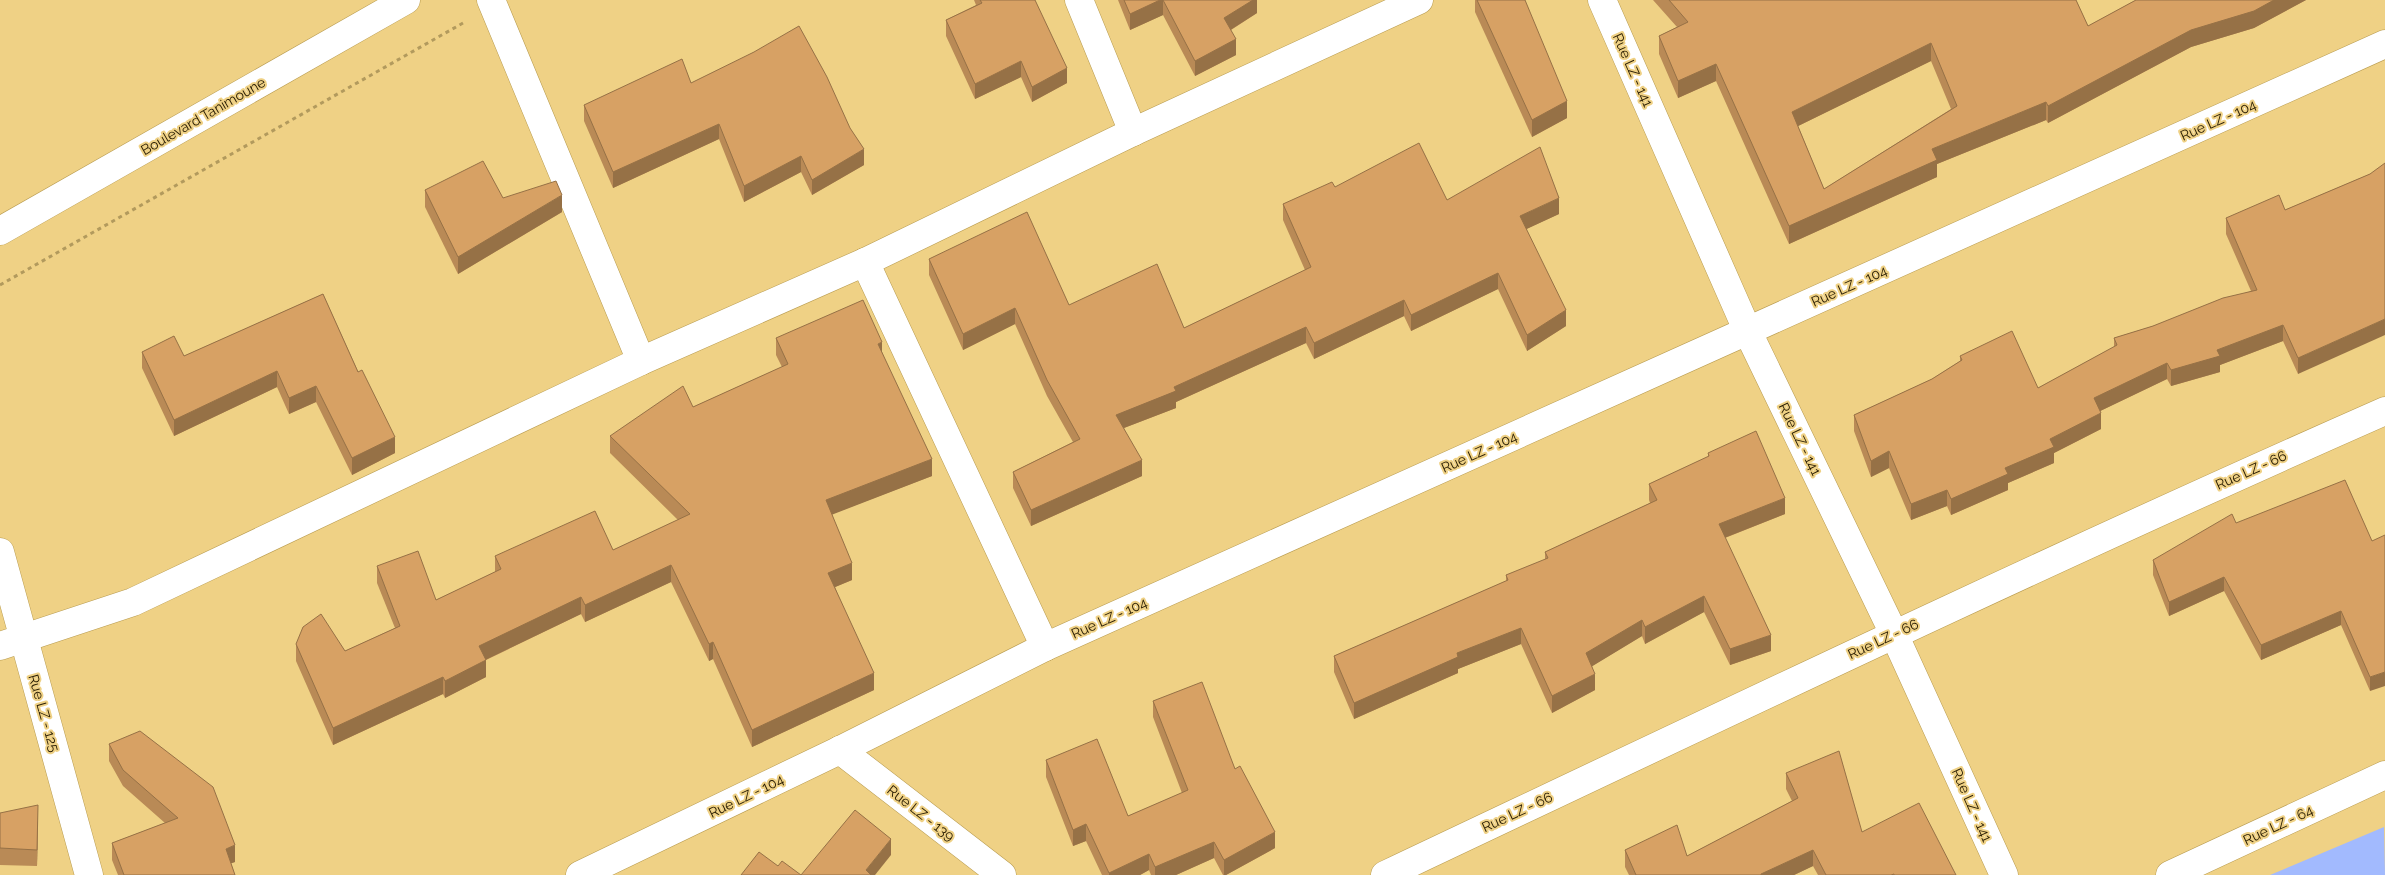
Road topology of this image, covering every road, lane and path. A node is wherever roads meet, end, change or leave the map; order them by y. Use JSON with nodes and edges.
{"nodes":[{"id":1,"x":406,"y":0,"type":"edge"},
{"id":2,"x":1079,"y":0,"type":"edge"},
{"id":3,"x":1419,"y":0,"type":"edge"},
{"id":4,"x":1602,"y":0,"type":"edge"},
{"id":5,"x":492,"y":3,"type":"edge"},
{"id":6,"x":2385,"y":44,"type":"edge"},
{"id":7,"x":1133,"y":132,"type":"junction"},
{"id":8,"x":0,"y":231,"type":"edge"},
{"id":9,"x":865,"y":262,"type":"junction"},
{"id":10,"x":0,"y":285,"type":"edge"},
{"id":11,"x":1748,"y":332,"type":"junction"},
{"id":12,"x":641,"y":361,"type":"junction"},
{"id":13,"x":2385,"y":411,"type":"edge"},
{"id":14,"x":0,"y":552,"type":"edge"},
{"id":15,"x":1894,"y":634,"type":"junction"},
{"id":16,"x":11,"y":642,"type":"edge"},
{"id":17,"x":1045,"y":647,"type":"junction"},
{"id":18,"x":840,"y":750,"type":"junction"},
{"id":19,"x":2384,"y":777,"type":"edge"},
{"id":20,"x":89,"y":875,"type":"edge"},
{"id":21,"x":580,"y":875,"type":"edge"},
{"id":22,"x":1002,"y":875,"type":"edge"},
{"id":23,"x":1385,"y":875,"type":"edge"},
{"id":24,"x":2004,"y":875,"type":"edge"},
{"id":25,"x":2170,"y":875,"type":"edge"}],
"edges":[{"from":1,"to":8,"type":"street","name":"Boulevard Tanimoune"},
{"from":2,"to":7,"type":"street"},
{"from":3,"to":7,"type":"street"},
{"from":4,"to":11,"type":"street","name":"Rue LZ - 141"},
{"from":5,"to":10,"type":"path"},
{"from":5,"to":12,"type":"street"},
{"from":6,"to":11,"type":"street","name":"Rue LZ - 104"},
{"from":7,"to":9,"type":"street"},
{"from":9,"to":12,"type":"street"},
{"from":9,"to":17,"type":"street"},
{"from":11,"to":15,"type":"street","name":"Rue LZ - 141"},
{"from":11,"to":17,"type":"street","name":"Rue LZ - 104"},
{"from":12,"to":16,"type":"street"},
{"from":13,"to":15,"type":"street","name":"Rue LZ - 66"},
{"from":14,"to":16,"type":"street","name":"Rue LZ - 125"},
{"from":15,"to":23,"type":"street","name":"Rue LZ - 66"},
{"from":15,"to":24,"type":"street","name":"Rue LZ - 141"},
{"from":16,"to":20,"type":"street","name":"Rue LZ - 125"},
{"from":17,"to":18,"type":"street","name":"Rue LZ - 104"},
{"from":18,"to":21,"type":"street","name":"Rue LZ - 104"},
{"from":18,"to":22,"type":"street","name":"Rue LZ - 139"},
{"from":19,"to":25,"type":"street","name":"Rue LZ - 64"}]}
